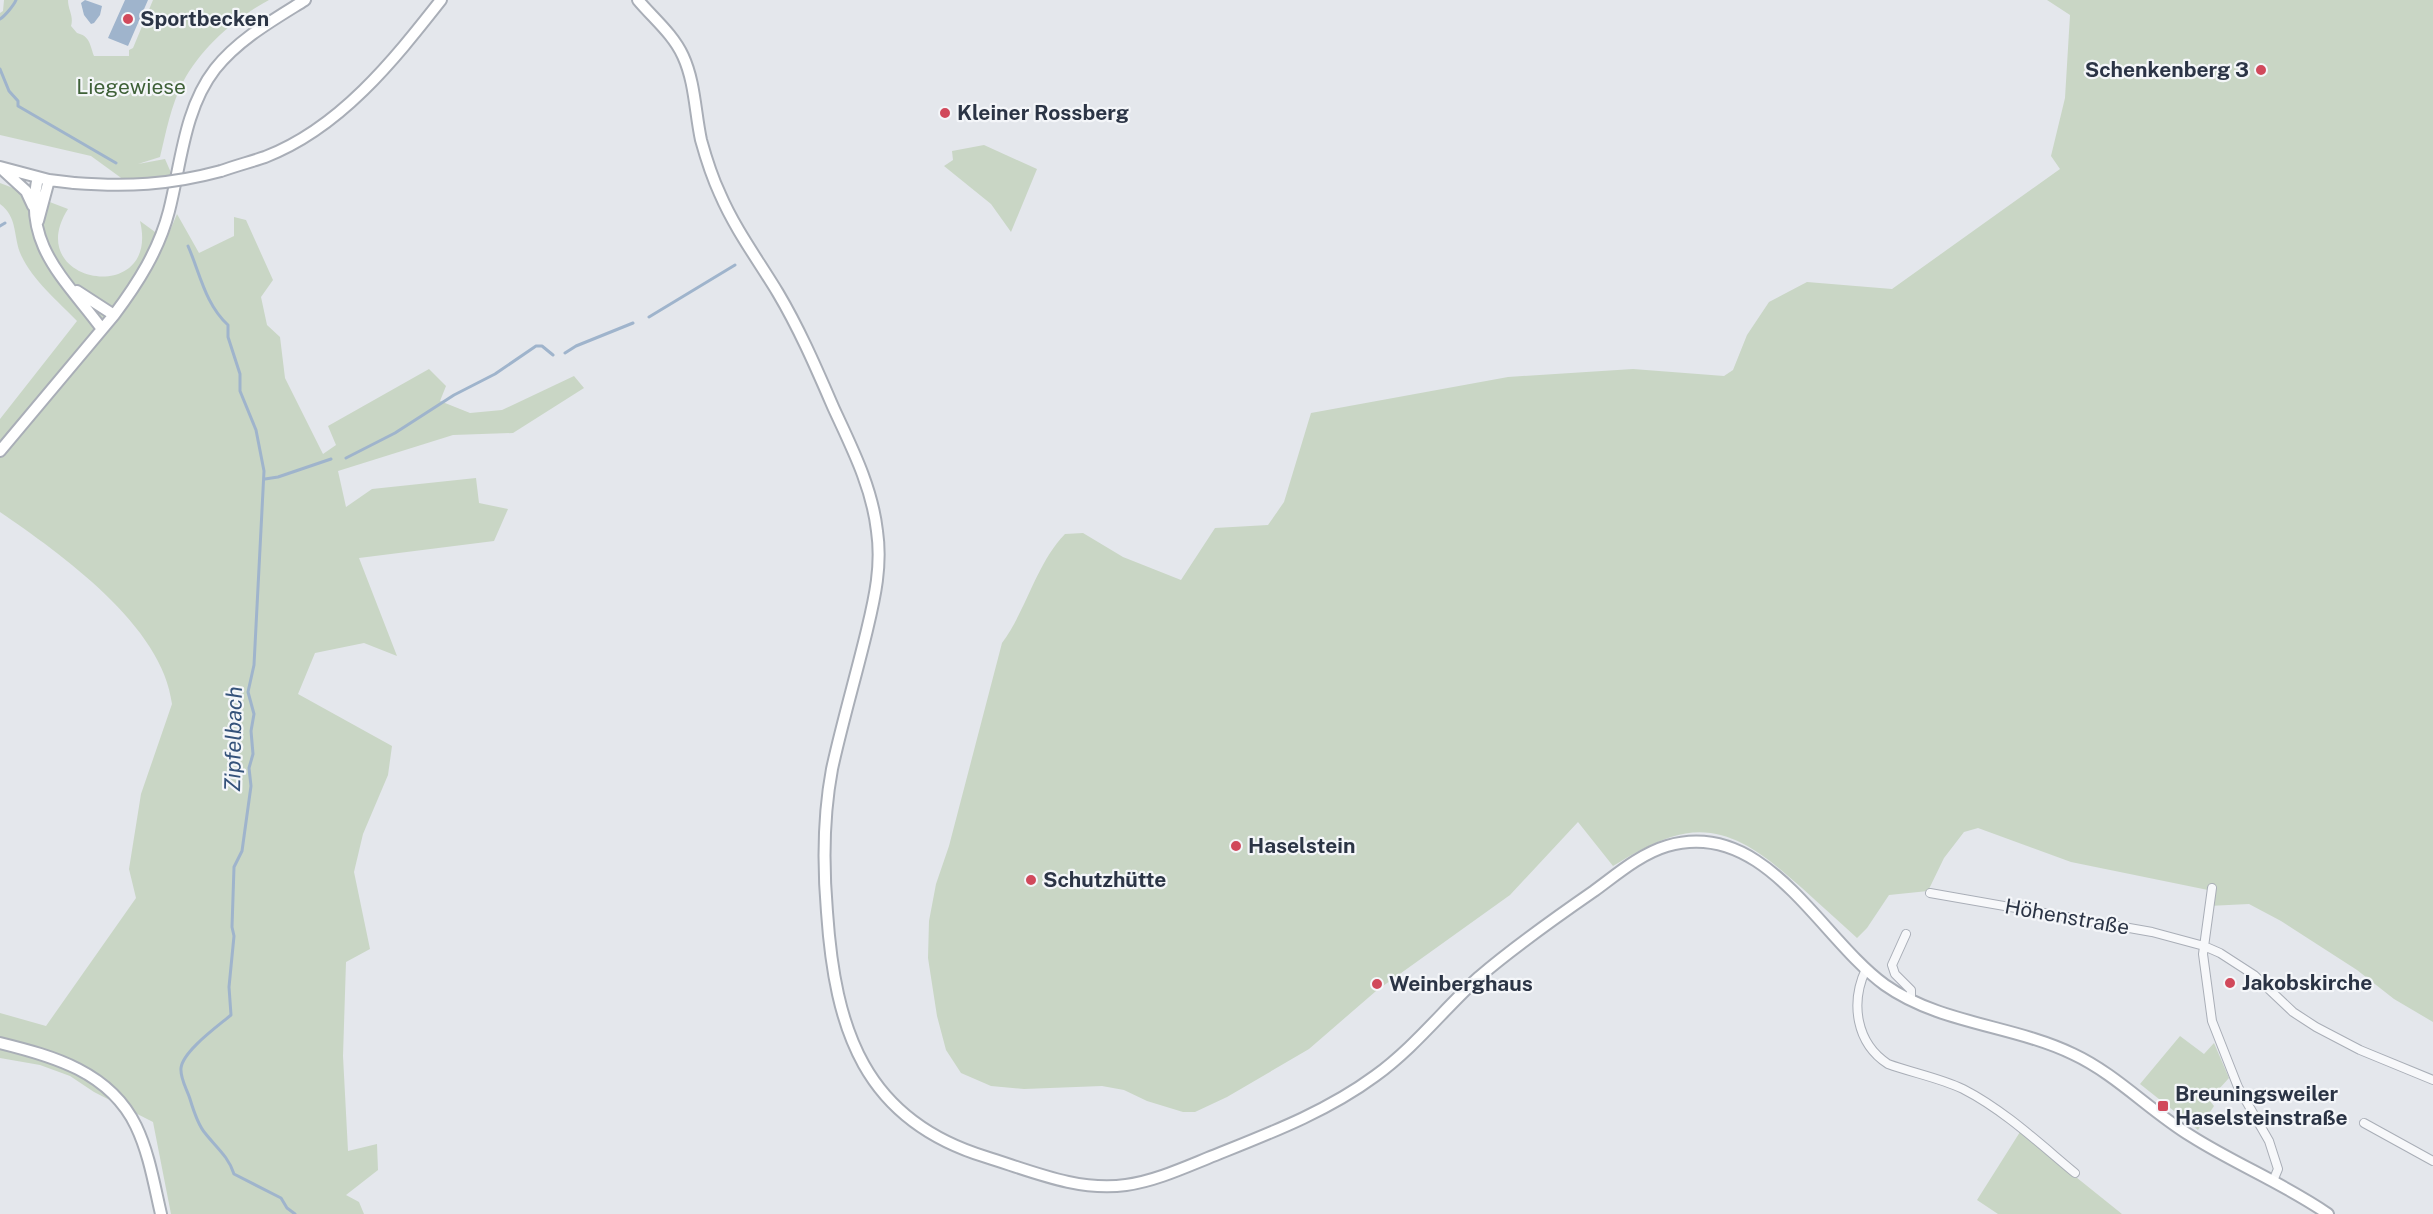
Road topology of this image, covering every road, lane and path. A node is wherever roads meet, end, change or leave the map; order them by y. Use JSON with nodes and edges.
{"nodes":[{"id":1,"x":305,"y":0,"type":"edge"},
{"id":2,"x":441,"y":0,"type":"edge"},
{"id":3,"x":638,"y":0,"type":"edge"},
{"id":4,"x":0,"y":168,"type":"edge"},
{"id":5,"x":38,"y":177,"type":"junction"},
{"id":6,"x":49,"y":180,"type":"junction"},
{"id":7,"x":33,"y":206,"type":"junction"},
{"id":8,"x":36,"y":227,"type":"junction"},
{"id":9,"x":69,"y":286,"type":"junction"},
{"id":10,"x":114,"y":315,"type":"junction"},
{"id":11,"x":102,"y":329,"type":"junction"},
{"id":12,"x":0,"y":451,"type":"edge"},
{"id":13,"x":2212,"y":888,"type":"dead end"},
{"id":14,"x":1930,"y":893,"type":"dead end"},
{"id":15,"x":1906,"y":934,"type":"dead end"},
{"id":16,"x":2204,"y":946,"type":"junction"},
{"id":17,"x":1866,"y":969,"type":"junction"},
{"id":18,"x":1911,"y":1000,"type":"junction"},
{"id":19,"x":0,"y":1042,"type":"edge"},
{"id":20,"x":2433,"y":1080,"type":"edge"},
{"id":21,"x":2364,"y":1123,"type":"dead end"},
{"id":22,"x":2433,"y":1161,"type":"edge"},
{"id":23,"x":2075,"y":1173,"type":"dead end"},
{"id":24,"x":2272,"y":1180,"type":"junction"},
{"id":25,"x":161,"y":1214,"type":"edge"},
{"id":26,"x":2328,"y":1214,"type":"edge"}],
"edges":[{"from":1,"to":10,"type":"street"},
{"from":2,"to":6,"type":"street","bridge":true},
{"from":3,"to":17,"type":"street"},
{"from":4,"to":5,"type":"street"},
{"from":4,"to":7,"type":"street"},
{"from":5,"to":6,"type":"street"},
{"from":5,"to":7,"type":"street"},
{"from":6,"to":8,"type":"street"},
{"from":7,"to":8,"type":"street"},
{"from":8,"to":9,"type":"street"},
{"from":9,"to":10,"type":"street"},
{"from":9,"to":11,"type":"street"},
{"from":10,"to":11,"type":"street"},
{"from":11,"to":12,"type":"street"},
{"from":13,"to":16,"type":"street"},
{"from":14,"to":16,"type":"street","name":"Höhenstraße"},
{"from":15,"to":18,"type":"street"},
{"from":16,"to":20,"type":"street","name":"Höhenstraße"},
{"from":16,"to":24,"type":"street"},
{"from":17,"to":18,"type":"street"},
{"from":17,"to":23,"type":"street"},
{"from":18,"to":24,"type":"street"},
{"from":19,"to":25,"type":"street"},
{"from":21,"to":22,"type":"street"},
{"from":24,"to":26,"type":"street"}]}
